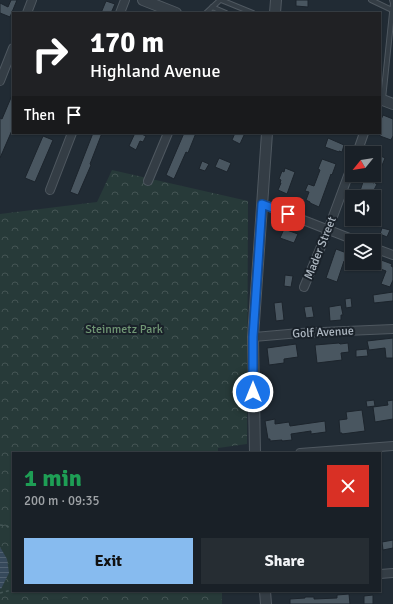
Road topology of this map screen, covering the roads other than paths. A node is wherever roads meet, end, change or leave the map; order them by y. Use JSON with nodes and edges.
{"nodes":[{"id":1,"x":32,"y":0,"type":"edge"},
{"id":2,"x":125,"y":0,"type":"edge"},
{"id":3,"x":143,"y":0,"type":"edge"},
{"id":4,"x":220,"y":0,"type":"edge"},
{"id":5,"x":276,"y":0,"type":"edge"},
{"id":6,"x":371,"y":0,"type":"edge"},
{"id":7,"x":392,"y":0,"type":"edge"},
{"id":8,"x":212,"y":7,"type":"junction"},
{"id":9,"x":27,"y":12,"type":"edge"},
{"id":10,"x":120,"y":12,"type":"edge"},
{"id":11,"x":173,"y":12,"type":"edge"},
{"id":12,"x":207,"y":12,"type":"edge"},
{"id":13,"x":224,"y":12,"type":"edge"},
{"id":14,"x":250,"y":12,"type":"edge"},
{"id":15,"x":275,"y":12,"type":"edge"},
{"id":16,"x":392,"y":14,"type":"edge"},
{"id":17,"x":12,"y":51,"type":"edge"},
{"id":18,"x":0,"y":81,"type":"edge"},
{"id":19,"x":382,"y":100,"type":"edge"},
{"id":20,"x":393,"y":104,"type":"edge"},
{"id":21,"x":72,"y":134,"type":"edge"},
{"id":22,"x":168,"y":134,"type":"edge"},
{"id":23,"x":267,"y":134,"type":"edge"},
{"id":24,"x":364,"y":134,"type":"edge"},
{"id":25,"x":359,"y":146,"type":"edge"},
{"id":26,"x":148,"y":182,"type":"dead end"},
{"id":27,"x":346,"y":182,"type":"edge"},
{"id":28,"x":50,"y":190,"type":"dead end"},
{"id":29,"x":262,"y":204,"type":"junction"},
{"id":30,"x":328,"y":230,"type":"junction"},
{"id":31,"x":345,"y":236,"type":"edge"},
{"id":32,"x":381,"y":251,"type":"edge"},
{"id":33,"x":393,"y":255,"type":"edge"},
{"id":34,"x":304,"y":287,"type":"dead end"},
{"id":35,"x":393,"y":329,"type":"edge"},
{"id":36,"x":253,"y":337,"type":"junction"},
{"id":37,"x":393,"y":446,"type":"edge"},
{"id":38,"x":255,"y":452,"type":"edge"},
{"id":39,"x":313,"y":452,"type":"edge"},
{"id":40,"x":393,"y":573,"type":"edge"},
{"id":41,"x":381,"y":574,"type":"edge"},
{"id":42,"x":266,"y":592,"type":"edge"},
{"id":43,"x":266,"y":604,"type":"edge"}],
"edges":[{"from":1,"to":9,"type":"street"},
{"from":2,"to":10,"type":"street"},
{"from":3,"to":11,"type":"street"},
{"from":4,"to":8,"type":"lane"},
{"from":4,"to":14,"type":"lane"},
{"from":5,"to":15,"type":"street"},
{"from":6,"to":16,"type":"lane"},
{"from":7,"to":16,"type":"lane"},
{"from":8,"to":12,"type":"lane"},
{"from":8,"to":13,"type":"lane"},
{"from":16,"to":19,"type":"lane"},
{"from":17,"to":18,"type":"street"},
{"from":19,"to":20,"type":"street"},
{"from":21,"to":28,"type":"street"},
{"from":22,"to":26,"type":"street"},
{"from":23,"to":29,"type":"street"},
{"from":24,"to":25,"type":"street"},
{"from":27,"to":30,"type":"street","name":"Mader Street"},
{"from":29,"to":30,"type":"street"},
{"from":29,"to":36,"type":"street"},
{"from":30,"to":31,"type":"street"},
{"from":30,"to":34,"type":"street","name":"Mader Street"},
{"from":32,"to":33,"type":"street"},
{"from":35,"to":36,"type":"street","name":"Golf Avenue"},
{"from":36,"to":38,"type":"street"},
{"from":37,"to":39,"type":"street"},
{"from":40,"to":41,"type":"street"},
{"from":42,"to":43,"type":"street"}]}
